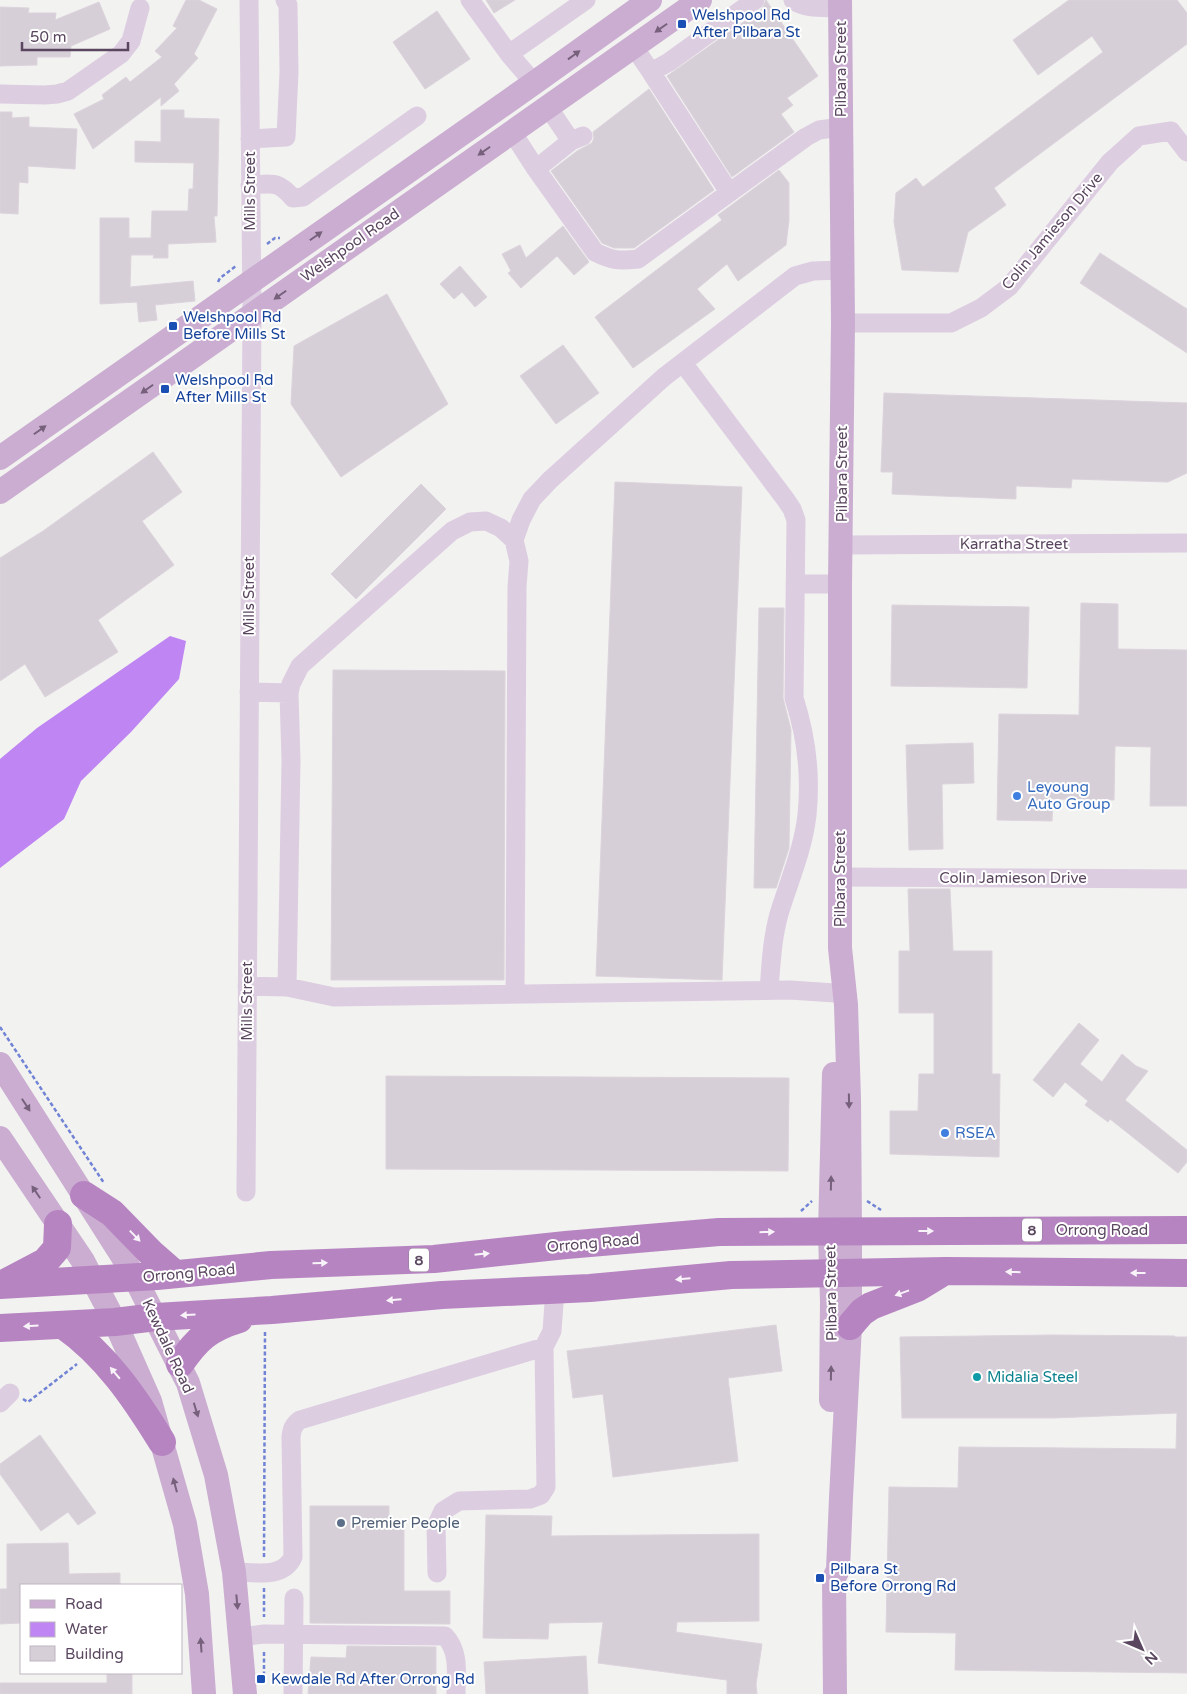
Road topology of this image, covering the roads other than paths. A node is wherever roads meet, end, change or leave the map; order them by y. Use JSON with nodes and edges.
{"nodes":[{"id":1,"x":250,"y":0,"type":"edge"},
{"id":2,"x":285,"y":0,"type":"edge"},
{"id":3,"x":470,"y":0,"type":"edge"},
{"id":4,"x":586,"y":0,"type":"edge"},
{"id":5,"x":650,"y":0,"type":"edge"},
{"id":6,"x":700,"y":0,"type":"edge"},
{"id":7,"x":756,"y":0,"type":"edge"},
{"id":8,"x":793,"y":0,"type":"edge"},
{"id":9,"x":840,"y":4,"type":"edge"},
{"id":10,"x":140,"y":8,"type":"dead end"},
{"id":11,"x":634,"y":47,"type":"junction"},
{"id":12,"x":510,"y":54,"type":"junction"},
{"id":13,"x":651,"y":72,"type":"junction"},
{"id":14,"x":534,"y":84,"type":"junction"},
{"id":15,"x":0,"y":94,"type":"edge"},
{"id":16,"x":548,"y":107,"type":"junction"},
{"id":17,"x":417,"y":116,"type":"dead end"},
{"id":18,"x":842,"y":127,"type":"junction"},
{"id":19,"x":512,"y":132,"type":"junction"},
{"id":20,"x":250,"y":139,"type":"junction"},
{"id":21,"x":1187,"y":152,"type":"edge"},
{"id":22,"x":536,"y":168,"type":"junction"},
{"id":23,"x":250,"y":185,"type":"junction"},
{"id":24,"x":729,"y":192,"type":"junction"},
{"id":25,"x":842,"y":270,"type":"junction"},
{"id":26,"x":251,"y":282,"type":"junction"},
{"id":27,"x":252,"y":315,"type":"junction"},
{"id":28,"x":843,"y":323,"type":"junction"},
{"id":29,"x":682,"y":363,"type":"junction"},
{"id":30,"x":0,"y":458,"type":"edge"},
{"id":31,"x":0,"y":492,"type":"edge"},
{"id":32,"x":514,"y":540,"type":"junction"},
{"id":33,"x":1187,"y":543,"type":"edge"},
{"id":34,"x":841,"y":546,"type":"junction"},
{"id":35,"x":796,"y":584,"type":"junction"},
{"id":36,"x":840,"y":584,"type":"junction"},
{"id":37,"x":249,"y":692,"type":"junction"},
{"id":38,"x":289,"y":693,"type":"junction"},
{"id":39,"x":840,"y":785,"type":"junction"},
{"id":40,"x":808,"y":786,"type":"junction"},
{"id":41,"x":839,"y":877,"type":"junction"},
{"id":42,"x":1187,"y":879,"type":"edge"},
{"id":43,"x":840,"y":948,"type":"junction"},
{"id":44,"x":247,"y":986,"type":"junction"},
{"id":45,"x":287,"y":987,"type":"junction"},
{"id":46,"x":769,"y":990,"type":"junction"},
{"id":47,"x":835,"y":993,"type":"junction"},
{"id":48,"x":515,"y":994,"type":"junction"},
{"id":49,"x":0,"y":1064,"type":"edge"},
{"id":50,"x":0,"y":1138,"type":"edge"},
{"id":51,"x":94,"y":1190,"type":"junction"},
{"id":52,"x":246,"y":1192,"type":"dead end"},
{"id":53,"x":58,"y":1224,"type":"junction"},
{"id":54,"x":1187,"y":1230,"type":"edge"},
{"id":55,"x":840,"y":1231,"type":"junction"},
{"id":56,"x":945,"y":1271,"type":"junction"},
{"id":57,"x":840,"y":1272,"type":"junction"},
{"id":58,"x":1187,"y":1273,"type":"edge"},
{"id":59,"x":175,"y":1274,"type":"junction"},
{"id":60,"x":135,"y":1278,"type":"junction"},
{"id":61,"x":94,"y":1281,"type":"junction"},
{"id":62,"x":1,"y":1285,"type":"edge"},
{"id":63,"x":555,"y":1290,"type":"junction"},
{"id":64,"x":156,"y":1317,"type":"junction"},
{"id":65,"x":264,"y":1320,"type":"junction"},
{"id":66,"x":115,"y":1322,"type":"junction"},
{"id":67,"x":63,"y":1324,"type":"junction"},
{"id":68,"x":850,"y":1326,"type":"junction"},
{"id":69,"x":0,"y":1328,"type":"edge"},
{"id":70,"x":544,"y":1347,"type":"junction"},
{"id":71,"x":180,"y":1364,"type":"junction"},
{"id":72,"x":162,"y":1442,"type":"junction"},
{"id":73,"x":234,"y":1572,"type":"junction"},
{"id":74,"x":437,"y":1573,"type":"dead end"},
{"id":75,"x":834,"y":1578,"type":"junction"},
{"id":76,"x":294,"y":1598,"type":"dead end"},
{"id":77,"x":294,"y":1634,"type":"junction"},
{"id":78,"x":240,"y":1636,"type":"junction"},
{"id":79,"x":255,"y":1690,"type":"edge"},
{"id":80,"x":204,"y":1694,"type":"edge"},
{"id":81,"x":293,"y":1694,"type":"edge"},
{"id":82,"x":456,"y":1694,"type":"edge"},
{"id":83,"x":835,"y":1694,"type":"edge"}],
"edges":[{"from":1,"to":20,"type":"street","name":"Mills Street"},
{"from":2,"to":20,"type":"street"},
{"from":3,"to":12,"type":"street"},
{"from":4,"to":12,"type":"street"},
{"from":14,"to":5,"type":"main road","name":"Welshpool Road","one_way":true},
{"from":6,"to":11,"type":"main road","name":"Welshpool Road","one_way":true},
{"from":7,"to":13,"type":"street"},
{"from":8,"to":9,"type":"street"},
{"from":9,"to":18,"type":"main road","name":"Pilbara Street"},
{"from":10,"to":15,"type":"street"},
{"from":11,"to":13,"type":"street"},
{"from":11,"to":16,"type":"main road","name":"Welshpool Road"},
{"from":12,"to":14,"type":"street"},
{"from":13,"to":24,"type":"street"},
{"from":26,"to":14,"type":"main road","name":"Welshpool Road","one_way":true},
{"from":16,"to":19,"type":"main road","name":"Welshpool Road"},
{"from":16,"to":22,"type":"street"},
{"from":17,"to":23,"type":"street"},
{"from":18,"to":24,"type":"street"},
{"from":18,"to":25,"type":"main road","name":"Pilbara Street"},
{"from":19,"to":22,"type":"street"},
{"from":19,"to":27,"type":"main road","name":"Welshpool Road","one_way":true},
{"from":20,"to":23,"type":"street","name":"Mills Street"},
{"from":21,"to":28,"type":"street","name":"Colin Jamieson Drive"},
{"from":22,"to":24,"type":"street"},
{"from":23,"to":26,"type":"street","name":"Mills Street"},
{"from":25,"to":28,"type":"main road","name":"Pilbara Street"},
{"from":25,"to":29,"type":"street"},
{"from":26,"to":27,"type":"street","name":"Mills Street"},
{"from":30,"to":26,"type":"main road","name":"Welshpool Road","one_way":true},
{"from":27,"to":31,"type":"main road","name":"Welshpool Road","one_way":true},
{"from":27,"to":37,"type":"street","name":"Mills Street"},
{"from":28,"to":34,"type":"main road","name":"Pilbara Street"},
{"from":29,"to":32,"type":"street"},
{"from":29,"to":35,"type":"street"},
{"from":32,"to":38,"type":"street"},
{"from":32,"to":48,"type":"street"},
{"from":33,"to":34,"type":"street","name":"Karratha Street"},
{"from":34,"to":36,"type":"main road","name":"Pilbara Street"},
{"from":35,"to":36,"type":"street"},
{"from":35,"to":40,"type":"street"},
{"from":36,"to":39,"type":"main road","name":"Pilbara Street"},
{"from":37,"to":38,"type":"street"},
{"from":37,"to":44,"type":"street","name":"Mills Street"},
{"from":38,"to":45,"type":"street"},
{"from":39,"to":40,"type":"street"},
{"from":39,"to":41,"type":"main road","name":"Pilbara Street"},
{"from":40,"to":46,"type":"street"},
{"from":41,"to":42,"type":"street","name":"Colin Jamieson Drive"},
{"from":41,"to":43,"type":"main road","name":"Pilbara Street"},
{"from":43,"to":47,"type":"main road","name":"Pilbara Street"},
{"from":43,"to":55,"type":"main road","name":"Pilbara Street","one_way":true},
{"from":44,"to":45,"type":"street"},
{"from":44,"to":52,"type":"street","name":"Mills Street"},
{"from":45,"to":48,"type":"street"},
{"from":46,"to":47,"type":"street"},
{"from":46,"to":48,"type":"street"},
{"from":55,"to":47,"type":"main road","name":"Pilbara Street","one_way":true},
{"from":49,"to":51,"type":"main road","name":"Kewdale Road","one_way":true},
{"from":53,"to":50,"type":"main road","one_way":true},
{"from":51,"to":59,"type":"highway","one_way":true},
{"from":51,"to":60,"type":"main road","name":"Kewdale Road"},
{"from":53,"to":61,"type":"main road"},
{"from":53,"to":62,"type":"highway"},
{"from":55,"to":54,"type":"highway","name":"Orrong Road","number":"8","one_way":true},
{"from":55,"to":57,"type":"main road","name":"Pilbara Street"},
{"from":59,"to":55,"type":"highway","name":"Orrong Road","number":"8","one_way":true},
{"from":56,"to":57,"type":"highway"},
{"from":58,"to":56,"type":"highway","one_way":true},
{"from":56,"to":68,"type":"highway","one_way":true},
{"from":57,"to":63,"type":"highway","one_way":true},
{"from":57,"to":68,"type":"main road","name":"Pilbara Street"},
{"from":75,"to":57,"type":"main road","name":"Pilbara Street","one_way":true},
{"from":59,"to":60,"type":"highway","name":"Orrong Road","number":"8"},
{"from":60,"to":61,"type":"highway","name":"Orrong Road","number":"8"},
{"from":60,"to":64,"type":"main road","name":"Kewdale Road"},
{"from":61,"to":62,"type":"highway","name":"Orrong Road","number":"8"},
{"from":61,"to":66,"type":"main road"},
{"from":63,"to":65,"type":"highway","one_way":true},
{"from":63,"to":70,"type":"street"},
{"from":65,"to":64,"type":"highway","one_way":true},
{"from":64,"to":66,"type":"highway"},
{"from":64,"to":71,"type":"main road","name":"Kewdale Road"},
{"from":65,"to":71,"type":"highway"},
{"from":66,"to":67,"type":"highway"},
{"from":66,"to":72,"type":"main road"},
{"from":67,"to":69,"type":"highway","one_way":true},
{"from":72,"to":67,"type":"highway","one_way":true},
{"from":68,"to":75,"type":"main road","name":"Pilbara Street"},
{"from":70,"to":73,"type":"street"},
{"from":70,"to":74,"type":"street"},
{"from":71,"to":73,"type":"main road","name":"Kewdale Road","one_way":true},
{"from":80,"to":72,"type":"main road","one_way":true},
{"from":73,"to":78,"type":"main road","name":"Kewdale Road","one_way":true},
{"from":75,"to":83,"type":"main road","name":"Pilbara Street"},
{"from":76,"to":77,"type":"street"},
{"from":77,"to":78,"type":"street"},
{"from":77,"to":81,"type":"street"},
{"from":77,"to":82,"type":"street"},
{"from":78,"to":79,"type":"main road","name":"Kewdale Road"}]}
